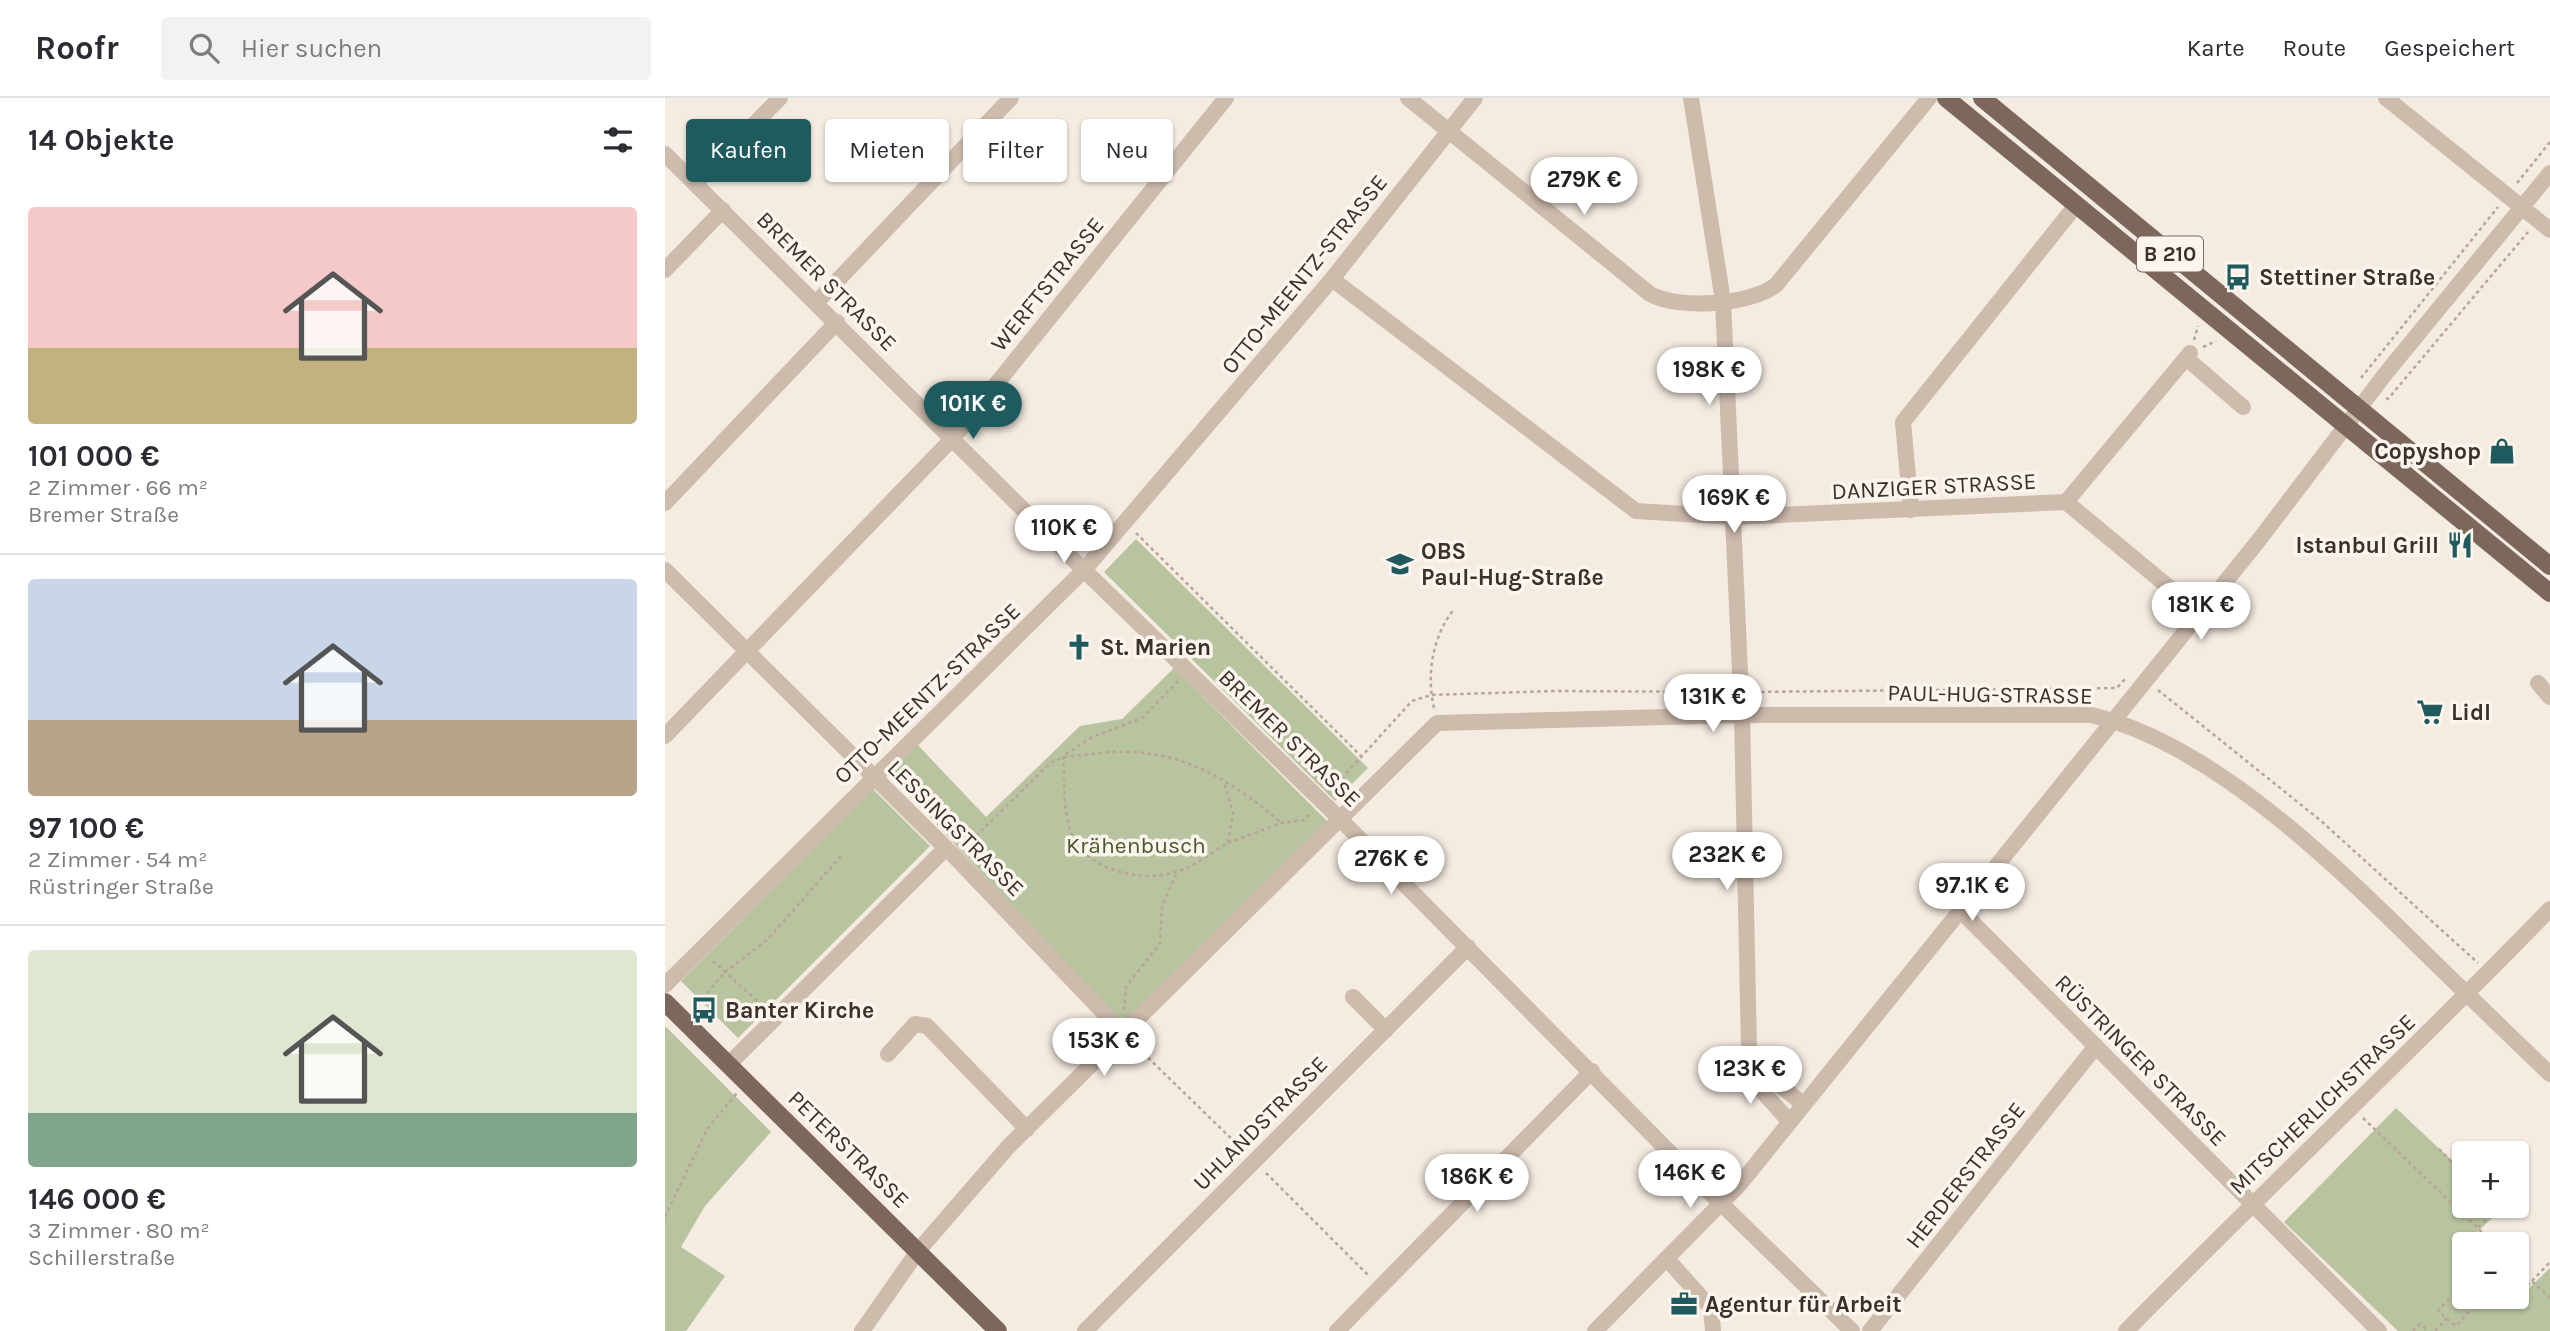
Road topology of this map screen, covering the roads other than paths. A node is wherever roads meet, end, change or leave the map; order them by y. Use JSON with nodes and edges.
{"nodes":[{"id":1,"x":780,"y":98,"type":"edge"},
{"id":2,"x":1011,"y":98,"type":"edge"},
{"id":3,"x":1226,"y":98,"type":"edge"},
{"id":4,"x":1408,"y":98,"type":"edge"},
{"id":5,"x":1475,"y":98,"type":"edge"},
{"id":6,"x":1691,"y":98,"type":"edge"},
{"id":7,"x":1929,"y":98,"type":"edge"},
{"id":8,"x":1946,"y":98,"type":"edge"},
{"id":9,"x":1982,"y":98,"type":"edge"},
{"id":10,"x":2386,"y":98,"type":"edge"},
{"id":11,"x":1448,"y":131,"type":"junction"},
{"id":12,"x":665,"y":154,"type":"edge"},
{"id":13,"x":2550,"y":173,"type":"edge"},
{"id":14,"x":696,"y":183,"type":"junction"},
{"id":15,"x":2077,"y":204,"type":"junction"},
{"id":16,"x":2522,"y":207,"type":"junction"},
{"id":17,"x":723,"y":210,"type":"junction"},
{"id":18,"x":2550,"y":230,"type":"edge"},
{"id":19,"x":665,"y":270,"type":"edge"},
{"id":20,"x":1332,"y":279,"type":"junction"},
{"id":21,"x":1723,"y":300,"type":"junction"},
{"id":22,"x":817,"y":302,"type":"junction"},
{"id":23,"x":837,"y":322,"type":"junction"},
{"id":24,"x":2243,"y":407,"type":"dead end"},
{"id":25,"x":2360,"y":409,"type":"junction"},
{"id":26,"x":2347,"y":426,"type":"junction"},
{"id":27,"x":953,"y":438,"type":"junction"},
{"id":28,"x":669,"y":492,"type":"edge"},
{"id":29,"x":2066,"y":502,"type":"junction"},
{"id":30,"x":1911,"y":510,"type":"junction"},
{"id":31,"x":1733,"y":517,"type":"junction"},
{"id":32,"x":2550,"y":566,"type":"edge"},
{"id":33,"x":665,"y":570,"type":"edge"},
{"id":34,"x":1084,"y":570,"type":"junction"},
{"id":35,"x":2550,"y":593,"type":"edge"},
{"id":36,"x":2200,"y":613,"type":"junction"},
{"id":37,"x":745,"y":650,"type":"junction"},
{"id":38,"x":2537,"y":683,"type":"dead end"},
{"id":39,"x":2550,"y":696,"type":"edge"},
{"id":40,"x":1742,"y":715,"type":"junction"},
{"id":41,"x":2114,"y":720,"type":"junction"},
{"id":42,"x":665,"y":736,"type":"edge"},
{"id":43,"x":874,"y":776,"type":"junction"},
{"id":44,"x":1340,"y":819,"type":"junction"},
{"id":45,"x":950,"y":853,"type":"junction"},
{"id":46,"x":1959,"y":909,"type":"junction"},
{"id":47,"x":2550,"y":909,"type":"edge"},
{"id":48,"x":1468,"y":947,"type":"junction"},
{"id":49,"x":665,"y":985,"type":"edge"},
{"id":50,"x":2467,"y":995,"type":"junction"},
{"id":51,"x":1353,"y":997,"type":"dead end"},
{"id":52,"x":665,"y":1002,"type":"edge"},
{"id":53,"x":1386,"y":1030,"type":"junction"},
{"id":54,"x":1123,"y":1033,"type":"junction"},
{"id":55,"x":2096,"y":1046,"type":"junction"},
{"id":56,"x":888,"y":1054,"type":"dead end"},
{"id":57,"x":1753,"y":1063,"type":"junction"},
{"id":58,"x":728,"y":1065,"type":"junction"},
{"id":59,"x":1592,"y":1071,"type":"junction"},
{"id":60,"x":2550,"y":1074,"type":"edge"},
{"id":61,"x":1803,"y":1104,"type":"junction"},
{"id":62,"x":1789,"y":1121,"type":"junction"},
{"id":63,"x":1027,"y":1129,"type":"junction"},
{"id":64,"x":1722,"y":1204,"type":"junction"},
{"id":65,"x":2251,"y":1204,"type":"junction"},
{"id":66,"x":918,"y":1251,"type":"junction"},
{"id":67,"x":1667,"y":1259,"type":"junction"},
{"id":68,"x":862,"y":1331,"type":"edge"},
{"id":69,"x":998,"y":1331,"type":"edge"},
{"id":70,"x":1085,"y":1331,"type":"edge"},
{"id":71,"x":1337,"y":1331,"type":"edge"},
{"id":72,"x":1595,"y":1331,"type":"edge"},
{"id":73,"x":1713,"y":1331,"type":"edge"},
{"id":74,"x":1852,"y":1331,"type":"edge"},
{"id":75,"x":1870,"y":1331,"type":"edge"},
{"id":76,"x":2126,"y":1331,"type":"edge"},
{"id":77,"x":2379,"y":1331,"type":"edge"}],
"edges":[{"from":1,"to":14,"type":"street"},
{"from":2,"to":22,"type":"street"},
{"from":3,"to":27,"type":"street","name":"WERFTSTRASSE"},
{"from":4,"to":11,"type":"street"},
{"from":5,"to":11,"type":"street","name":"OTTO-MEENTZ-STRASSE"},
{"from":6,"to":21,"type":"street"},
{"from":7,"to":21,"type":"street"},
{"from":8,"to":15,"type":"main road","number":"B 210"},
{"from":9,"to":25,"type":"main road","number":"B 210"},
{"from":10,"to":16,"type":"street"},
{"from":11,"to":20,"type":"street","name":"OTTO-MEENTZ-STRASSE"},
{"from":11,"to":21,"type":"street"},
{"from":12,"to":14,"type":"street","name":"BREMER STRASSE"},
{"from":13,"to":16,"type":"street"},
{"from":14,"to":17,"type":"street","name":"BREMER STRASSE"},
{"from":15,"to":26,"type":"main road","number":"B 210"},
{"from":15,"to":30,"type":"street"},
{"from":16,"to":18,"type":"street"},
{"from":16,"to":25,"type":"street"},
{"from":17,"to":19,"type":"street","name":"BREMER STRASSE"},
{"from":17,"to":22,"type":"street","name":"BREMER STRASSE"},
{"from":20,"to":31,"type":"street","name":"DANZIGER STRASSE"},
{"from":20,"to":34,"type":"street","name":"OTTO-MEENTZ-STRASSE"},
{"from":21,"to":31,"type":"street"},
{"from":22,"to":23,"type":"street","name":"BREMER STRASSE"},
{"from":23,"to":27,"type":"street","name":"BREMER STRASSE"},
{"from":23,"to":28,"type":"street"},
{"from":24,"to":29,"type":"street"},
{"from":25,"to":26,"type":"street"},
{"from":25,"to":32,"type":"main road","number":"B 210"},
{"from":26,"to":35,"type":"main road","number":"B 210"},
{"from":26,"to":36,"type":"street"},
{"from":27,"to":34,"type":"street","name":"BREMER STRASSE"},
{"from":27,"to":37,"type":"street","name":"WERFTSTRASSE"},
{"from":29,"to":30,"type":"street","name":"DANZIGER STRASSE"},
{"from":29,"to":36,"type":"street","name":"DANZIGER STRASSE"},
{"from":30,"to":31,"type":"street","name":"DANZIGER STRASSE"},
{"from":31,"to":40,"type":"street"},
{"from":33,"to":37,"type":"street","name":"LESSINGSTRASSE"},
{"from":34,"to":43,"type":"street","name":"OTTO-MEENTZ-STRASSE"},
{"from":34,"to":44,"type":"street","name":"BREMER STRASSE"},
{"from":36,"to":41,"type":"street"},
{"from":37,"to":42,"type":"street","name":"WERFTSTRASSE"},
{"from":37,"to":43,"type":"street","name":"LESSINGSTRASSE"},
{"from":38,"to":39,"type":"street"},
{"from":40,"to":41,"type":"street","name":"PAUL-HUG-STRASSE"},
{"from":40,"to":44,"type":"street","name":"PAUL-HUG-STRASSE"},
{"from":40,"to":57,"type":"street"},
{"from":41,"to":46,"type":"street"},
{"from":41,"to":50,"type":"street","name":"PAUL-HUG-STRASSE"},
{"from":43,"to":45,"type":"street","name":"LESSINGSTRASSE"},
{"from":43,"to":49,"type":"street","name":"OTTO-MEENTZ-STRASSE"},
{"from":44,"to":48,"type":"street","name":"BREMER STRASSE"},
{"from":44,"to":54,"type":"street"},
{"from":45,"to":54,"type":"street","name":"LESSINGSTRASSE"},
{"from":45,"to":58,"type":"street"},
{"from":46,"to":55,"type":"street","name":"RÜSTRINGER STRASSE"},
{"from":46,"to":61,"type":"street"},
{"from":47,"to":50,"type":"street","name":"MITSCHERLICHSTRASSE"},
{"from":48,"to":53,"type":"street","name":"UHLANDSTRASSE"},
{"from":48,"to":59,"type":"street","name":"BREMER STRASSE"},
{"from":50,"to":60,"type":"street","name":"PAUL-HUG-STRASSE"},
{"from":50,"to":65,"type":"street","name":"MITSCHERLICHSTRASSE"},
{"from":51,"to":53,"type":"street"},
{"from":52,"to":58,"type":"main road","name":"PETERSTRASSE"},
{"from":53,"to":70,"type":"street","name":"UHLANDSTRASSE"},
{"from":54,"to":63,"type":"street"},
{"from":55,"to":65,"type":"street","name":"RÜSTRINGER STRASSE"},
{"from":55,"to":75,"type":"street","name":"HERDERSTRASSE"},
{"from":56,"to":63,"type":"street"},
{"from":57,"to":61,"type":"street"},
{"from":57,"to":62,"type":"street"},
{"from":58,"to":66,"type":"main road","name":"PETERSTRASSE"},
{"from":59,"to":64,"type":"street","name":"BREMER STRASSE"},
{"from":59,"to":71,"type":"street"},
{"from":61,"to":62,"type":"street"},
{"from":62,"to":64,"type":"street"},
{"from":63,"to":66,"type":"street"},
{"from":64,"to":67,"type":"street"},
{"from":64,"to":74,"type":"street","name":"BREMER STRASSE"},
{"from":65,"to":76,"type":"street","name":"MITSCHERLICHSTRASSE"},
{"from":65,"to":77,"type":"street","name":"RÜSTRINGER STRASSE"},
{"from":66,"to":68,"type":"street"},
{"from":66,"to":69,"type":"main road","name":"PETERSTRASSE"},
{"from":67,"to":72,"type":"street"},
{"from":67,"to":73,"type":"street"}]}
